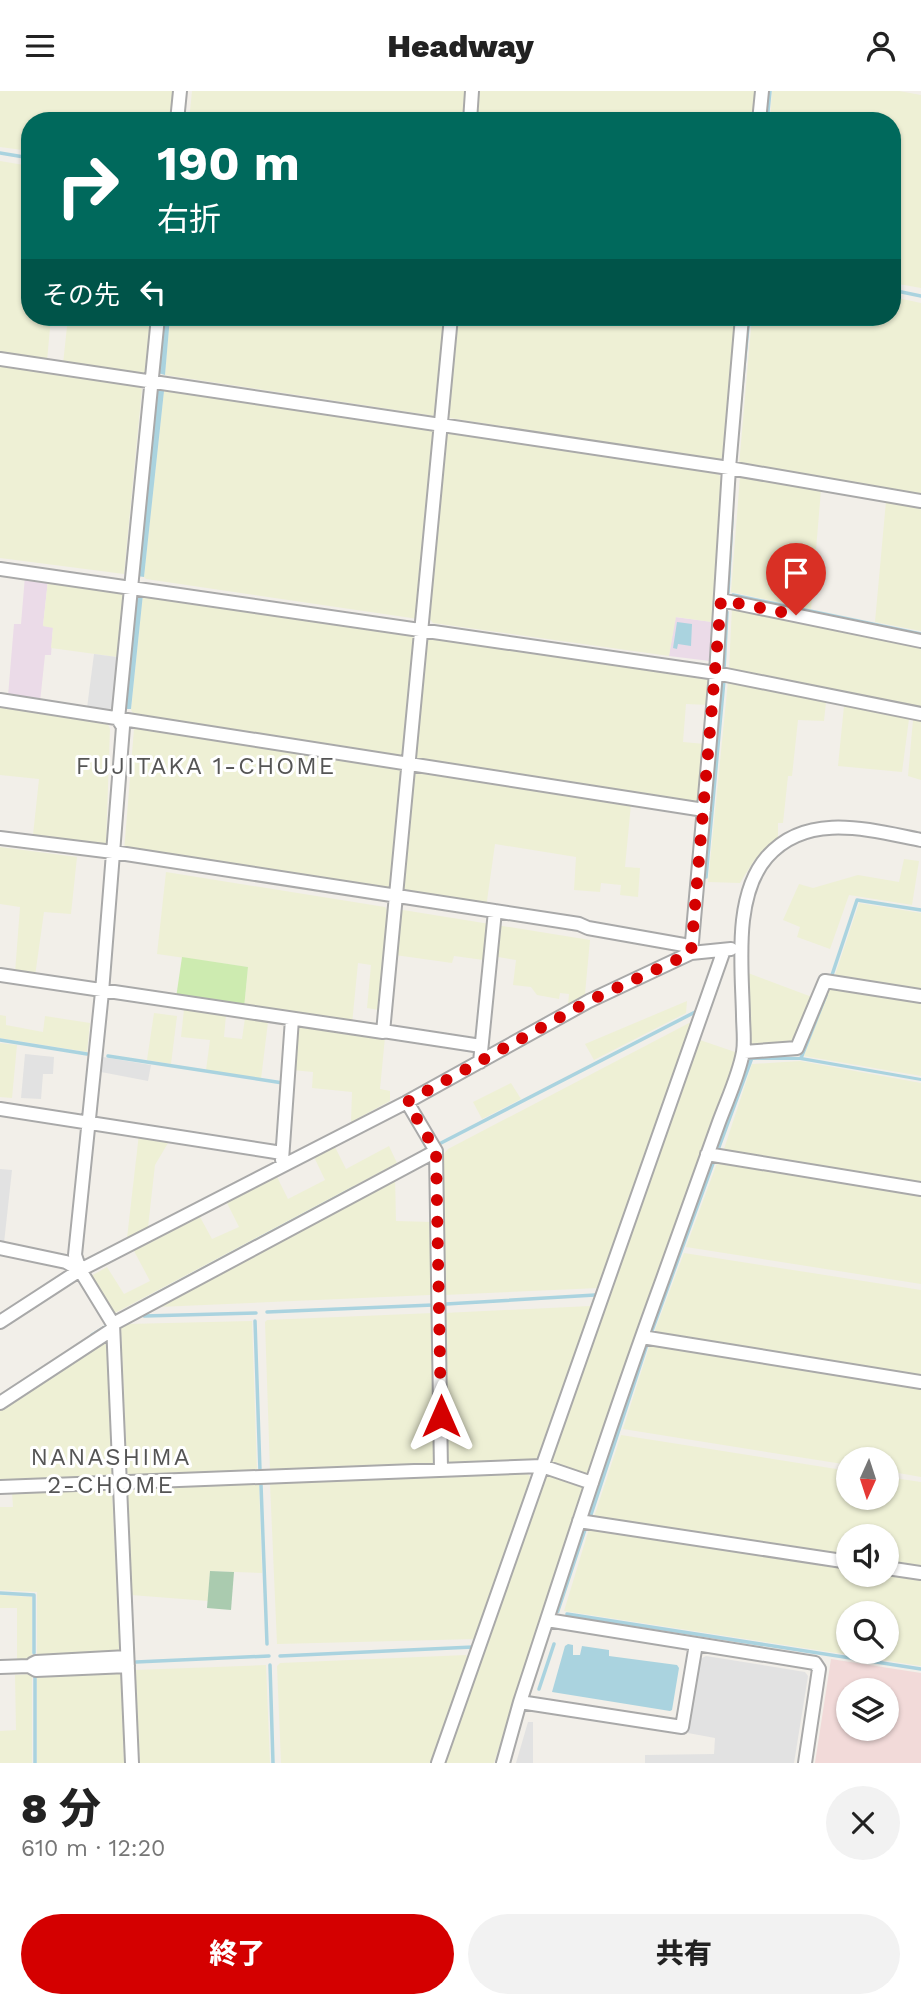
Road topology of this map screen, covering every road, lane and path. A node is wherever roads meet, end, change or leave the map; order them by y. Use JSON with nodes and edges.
{"nodes":[{"id":1,"x":180,"y":91,"type":"edge"},
{"id":2,"x":472,"y":91,"type":"edge"},
{"id":3,"x":762,"y":91,"type":"edge"},
{"id":4,"x":178,"y":112,"type":"edge"},
{"id":5,"x":471,"y":112,"type":"edge"},
{"id":6,"x":760,"y":112,"type":"edge"},
{"id":7,"x":157,"y":326,"type":"edge"},
{"id":8,"x":450,"y":326,"type":"edge"},
{"id":9,"x":741,"y":326,"type":"edge"},
{"id":10,"x":0,"y":359,"type":"edge"},
{"id":11,"x":152,"y":381,"type":"junction"},
{"id":12,"x":442,"y":424,"type":"junction"},
{"id":13,"x":729,"y":468,"type":"junction"},
{"id":14,"x":921,"y":501,"type":"edge"},
{"id":15,"x":0,"y":569,"type":"edge"},
{"id":16,"x":130,"y":588,"type":"junction"},
{"id":17,"x":721,"y":600,"type":"junction"},
{"id":18,"x":421,"y":630,"type":"junction"},
{"id":19,"x":921,"y":641,"type":"edge"},
{"id":20,"x":716,"y":673,"type":"junction"},
{"id":21,"x":0,"y":700,"type":"edge"},
{"id":22,"x":921,"y":714,"type":"edge"},
{"id":23,"x":118,"y":719,"type":"junction"},
{"id":24,"x":408,"y":764,"type":"junction"},
{"id":25,"x":704,"y":810,"type":"junction"},
{"id":26,"x":0,"y":838,"type":"edge"},
{"id":27,"x":921,"y":840,"type":"edge"},
{"id":28,"x":113,"y":852,"type":"junction"},
{"id":29,"x":396,"y":896,"type":"junction"},
{"id":30,"x":495,"y":911,"type":"junction"},
{"id":31,"x":741,"y":947,"type":"junction"},
{"id":32,"x":724,"y":950,"type":"junction"},
{"id":33,"x":691,"y":953,"type":"junction"},
{"id":34,"x":0,"y":975,"type":"edge"},
{"id":35,"x":102,"y":992,"type":"junction"},
{"id":36,"x":921,"y":996,"type":"edge"},
{"id":37,"x":292,"y":1019,"type":"junction"},
{"id":38,"x":383,"y":1031,"type":"junction"},
{"id":39,"x":481,"y":1046,"type":"junction"},
{"id":40,"x":744,"y":1052,"type":"junction"},
{"id":41,"x":480,"y":1062,"type":"junction"},
{"id":42,"x":407,"y":1102,"type":"junction"},
{"id":43,"x":0,"y":1109,"type":"edge"},
{"id":44,"x":88,"y":1122,"type":"junction"},
{"id":45,"x":436,"y":1151,"type":"junction"},
{"id":46,"x":282,"y":1153,"type":"junction"},
{"id":47,"x":707,"y":1154,"type":"junction"},
{"id":48,"x":284,"y":1166,"type":"junction"},
{"id":49,"x":921,"y":1189,"type":"edge"},
{"id":50,"x":0,"y":1248,"type":"edge"},
{"id":51,"x":80,"y":1270,"type":"junction"},
{"id":52,"x":0,"y":1322,"type":"edge"},
{"id":53,"x":113,"y":1326,"type":"junction"},
{"id":54,"x":642,"y":1337,"type":"junction"},
{"id":55,"x":921,"y":1382,"type":"edge"},
{"id":56,"x":0,"y":1403,"type":"edge"},
{"id":57,"x":542,"y":1466,"type":"junction"},
{"id":58,"x":441,"y":1469,"type":"junction"},
{"id":59,"x":120,"y":1482,"type":"junction"},
{"id":60,"x":593,"y":1483,"type":"junction"},
{"id":61,"x":0,"y":1487,"type":"edge"},
{"id":62,"x":579,"y":1521,"type":"junction"},
{"id":63,"x":836,"y":1560,"type":"edge"},
{"id":64,"x":899,"y":1570,"type":"edge"},
{"id":65,"x":921,"y":1573,"type":"edge"},
{"id":66,"x":547,"y":1620,"type":"junction"},
{"id":67,"x":696,"y":1644,"type":"junction"},
{"id":68,"x":127,"y":1662,"type":"junction"},
{"id":69,"x":0,"y":1667,"type":"edge"},
{"id":70,"x":520,"y":1702,"type":"junction"},
{"id":71,"x":132,"y":1763,"type":"edge"},
{"id":72,"x":438,"y":1763,"type":"edge"},
{"id":73,"x":503,"y":1763,"type":"edge"},
{"id":74,"x":805,"y":1763,"type":"edge"}],
"edges":[{"from":1,"to":4,"type":"street"},
{"from":2,"to":5,"type":"street"},
{"from":3,"to":6,"type":"street"},
{"from":7,"to":11,"type":"street"},
{"from":8,"to":12,"type":"street"},
{"from":9,"to":13,"type":"street"},
{"from":10,"to":11,"type":"street"},
{"from":11,"to":12,"type":"street"},
{"from":11,"to":16,"type":"street"},
{"from":12,"to":13,"type":"street"},
{"from":12,"to":18,"type":"street"},
{"from":13,"to":14,"type":"street"},
{"from":13,"to":17,"type":"street"},
{"from":15,"to":16,"type":"street"},
{"from":16,"to":18,"type":"street"},
{"from":16,"to":23,"type":"street"},
{"from":17,"to":19,"type":"street"},
{"from":17,"to":20,"type":"street"},
{"from":18,"to":20,"type":"street"},
{"from":18,"to":24,"type":"street"},
{"from":20,"to":22,"type":"street"},
{"from":20,"to":25,"type":"street"},
{"from":21,"to":23,"type":"street"},
{"from":23,"to":24,"type":"street"},
{"from":23,"to":28,"type":"street"},
{"from":24,"to":25,"type":"street"},
{"from":24,"to":29,"type":"street"},
{"from":25,"to":33,"type":"street"},
{"from":26,"to":28,"type":"street"},
{"from":27,"to":31,"type":"street"},
{"from":28,"to":29,"type":"street"},
{"from":28,"to":35,"type":"street"},
{"from":29,"to":30,"type":"street"},
{"from":29,"to":38,"type":"street"},
{"from":30,"to":33,"type":"street"},
{"from":30,"to":39,"type":"street"},
{"from":31,"to":32,"type":"street"},
{"from":31,"to":40,"type":"street"},
{"from":32,"to":33,"type":"street"},
{"from":32,"to":57,"type":"street"},
{"from":33,"to":41,"type":"street"},
{"from":34,"to":35,"type":"street"},
{"from":35,"to":37,"type":"street"},
{"from":35,"to":44,"type":"street"},
{"from":36,"to":40,"type":"street"},
{"from":37,"to":38,"type":"street"},
{"from":37,"to":46,"type":"street"},
{"from":38,"to":39,"type":"street"},
{"from":39,"to":41,"type":"street"},
{"from":40,"to":47,"type":"street"},
{"from":41,"to":42,"type":"street"},
{"from":42,"to":45,"type":"street"},
{"from":42,"to":48,"type":"street"},
{"from":43,"to":44,"type":"street"},
{"from":44,"to":46,"type":"street"},
{"from":44,"to":51,"type":"street"},
{"from":45,"to":53,"type":"street"},
{"from":45,"to":58,"type":"street"},
{"from":46,"to":48,"type":"street"},
{"from":47,"to":49,"type":"street"},
{"from":47,"to":54,"type":"street"},
{"from":48,"to":51,"type":"street"},
{"from":50,"to":51,"type":"street"},
{"from":51,"to":52,"type":"street"},
{"from":51,"to":53,"type":"street"},
{"from":53,"to":56,"type":"street"},
{"from":53,"to":59,"type":"street"},
{"from":54,"to":55,"type":"street"},
{"from":54,"to":60,"type":"street"},
{"from":57,"to":58,"type":"street"},
{"from":57,"to":60,"type":"street"},
{"from":57,"to":72,"type":"street"},
{"from":58,"to":59,"type":"street"},
{"from":59,"to":61,"type":"street"},
{"from":59,"to":68,"type":"street"},
{"from":60,"to":62,"type":"street"},
{"from":62,"to":63,"type":"street"},
{"from":62,"to":66,"type":"street"},
{"from":64,"to":65,"type":"street"},
{"from":66,"to":67,"type":"street"},
{"from":66,"to":70,"type":"street"},
{"from":67,"to":70,"type":"street"},
{"from":67,"to":74,"type":"street"},
{"from":68,"to":69,"type":"street"},
{"from":68,"to":71,"type":"street"},
{"from":70,"to":73,"type":"street"}]}
